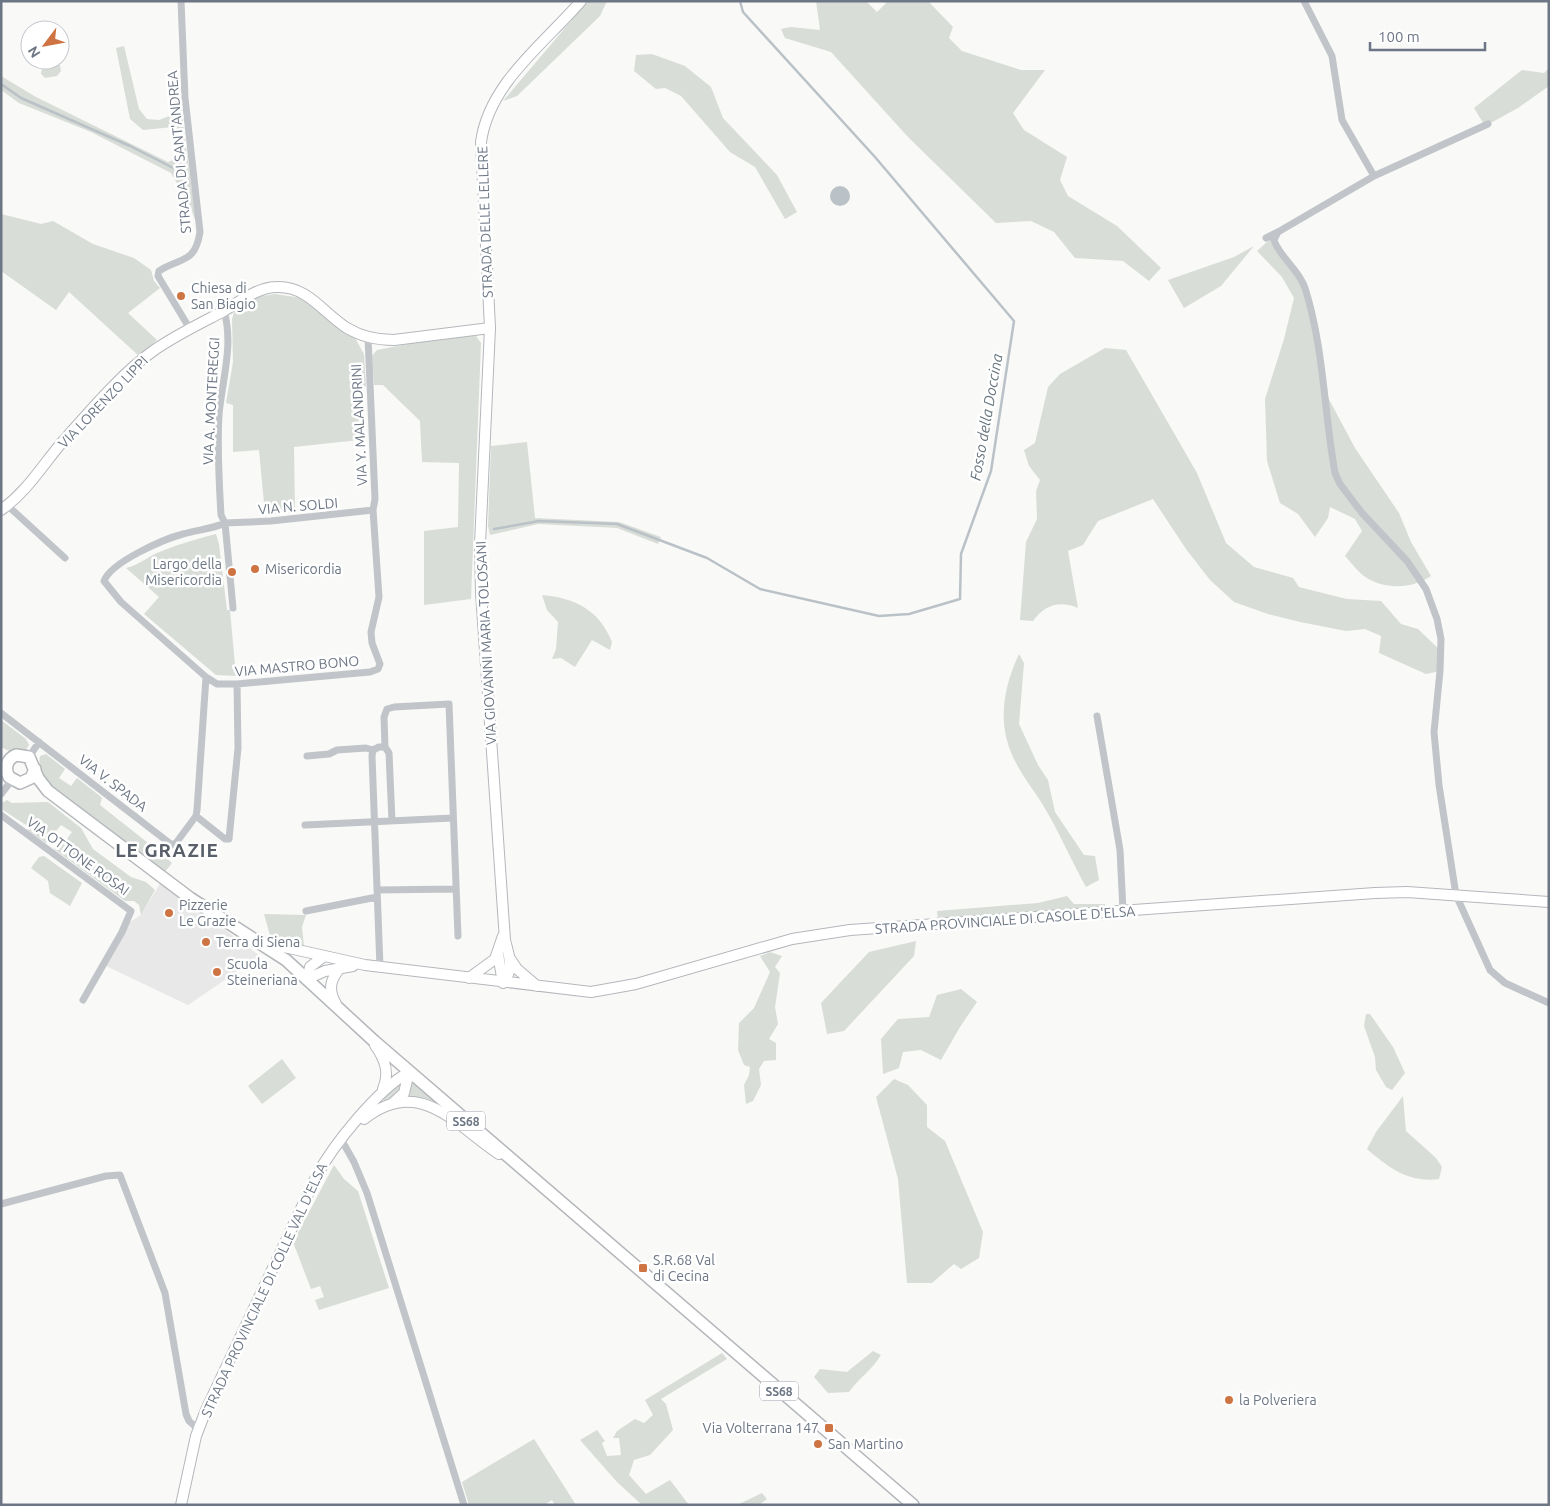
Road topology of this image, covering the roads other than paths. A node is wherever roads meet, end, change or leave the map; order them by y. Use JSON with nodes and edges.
{"nodes":[{"id":1,"x":181,"y":1,"type":"edge"},
{"id":2,"x":582,"y":1,"type":"edge"},
{"id":3,"x":1304,"y":1,"type":"edge"},
{"id":4,"x":1488,"y":124,"type":"dead end"},
{"id":5,"x":1374,"y":176,"type":"junction"},
{"id":6,"x":1278,"y":232,"type":"junction"},
{"id":7,"x":1266,"y":238,"type":"dead end"},
{"id":8,"x":224,"y":311,"type":"junction"},
{"id":9,"x":490,"y":328,"type":"junction"},
{"id":10,"x":190,"y":329,"type":"junction"},
{"id":11,"x":368,"y":338,"type":"junction"},
{"id":12,"x":4,"y":508,"type":"edge"},
{"id":13,"x":373,"y":510,"type":"junction"},
{"id":14,"x":225,"y":523,"type":"junction"},
{"id":15,"x":65,"y":558,"type":"dead end"},
{"id":16,"x":233,"y":608,"type":"dead end"},
{"id":17,"x":206,"y":677,"type":"junction"},
{"id":18,"x":237,"y":684,"type":"junction"},
{"id":19,"x":1,"y":713,"type":"edge"},
{"id":20,"x":1097,"y":716,"type":"dead end"},
{"id":21,"x":39,"y":742,"type":"junction"},
{"id":22,"x":385,"y":747,"type":"junction"},
{"id":23,"x":373,"y":750,"type":"junction"},
{"id":24,"x":1,"y":752,"type":"edge"},
{"id":25,"x":308,"y":756,"type":"dead end"},
{"id":26,"x":29,"y":757,"type":"junction"},
{"id":27,"x":7,"y":761,"type":"edge"},
{"id":28,"x":35,"y":769,"type":"junction"},
{"id":29,"x":12,"y":780,"type":"junction"},
{"id":30,"x":28,"y":781,"type":"junction"},
{"id":31,"x":48,"y":790,"type":"junction"},
{"id":32,"x":1,"y":794,"type":"edge"},
{"id":33,"x":1,"y":815,"type":"edge"},
{"id":34,"x":196,"y":816,"type":"junction"},
{"id":35,"x":453,"y":818,"type":"junction"},
{"id":36,"x":392,"y":821,"type":"junction"},
{"id":37,"x":374,"y":822,"type":"junction"},
{"id":38,"x":305,"y":826,"type":"dead end"},
{"id":39,"x":456,"y":889,"type":"junction"},
{"id":40,"x":377,"y":893,"type":"junction"},
{"id":41,"x":1456,"y":895,"type":"junction"},
{"id":42,"x":1549,"y":902,"type":"edge"},
{"id":43,"x":306,"y":911,"type":"dead end"},
{"id":44,"x":1123,"y":912,"type":"junction"},
{"id":45,"x":504,"y":929,"type":"junction"},
{"id":46,"x":458,"y":936,"type":"dead end"},
{"id":47,"x":258,"y":942,"type":"junction"},
{"id":48,"x":498,"y":954,"type":"junction"},
{"id":49,"x":323,"y":958,"type":"junction"},
{"id":50,"x":510,"y":959,"type":"junction"},
{"id":51,"x":365,"y":965,"type":"junction"},
{"id":52,"x":380,"y":967,"type":"junction"},
{"id":53,"x":340,"y":968,"type":"junction"},
{"id":54,"x":469,"y":978,"type":"junction"},
{"id":55,"x":307,"y":980,"type":"junction"},
{"id":56,"x":503,"y":983,"type":"junction"},
{"id":57,"x":537,"y":986,"type":"junction"},
{"id":58,"x":83,"y":1000,"type":"dead end"},
{"id":59,"x":1549,"y":1003,"type":"edge"},
{"id":60,"x":340,"y":1012,"type":"junction"},
{"id":61,"x":364,"y":1033,"type":"junction"},
{"id":62,"x":409,"y":1072,"type":"junction"},
{"id":63,"x":383,"y":1090,"type":"junction"},
{"id":64,"x":392,"y":1104,"type":"junction"},
{"id":65,"x":350,"y":1129,"type":"junction"},
{"id":66,"x":341,"y":1139,"type":"junction"},
{"id":67,"x":523,"y":1170,"type":"junction"},
{"id":68,"x":1,"y":1204,"type":"edge"},
{"id":69,"x":198,"y":1429,"type":"junction"},
{"id":70,"x":181,"y":1505,"type":"edge"},
{"id":71,"x":464,"y":1505,"type":"edge"},
{"id":72,"x":912,"y":1505,"type":"edge"}],
"edges":[{"from":1,"to":10,"type":"street","name":"STRADA DI SANT'ANDREA"},
{"from":2,"to":9,"type":"main road","name":"STRADA DELLE LELLERE"},
{"from":3,"to":5,"type":"street"},
{"from":4,"to":5,"type":"street"},
{"from":5,"to":6,"type":"street"},
{"from":6,"to":7,"type":"street"},
{"from":6,"to":41,"type":"street"},
{"from":8,"to":10,"type":"main road","name":"VIA LORENZO LIPPI"},
{"from":8,"to":11,"type":"main road","name":"VIA LORENZO LIPPI"},
{"from":8,"to":14,"type":"street","name":"VIA A. MONTEREGGI"},
{"from":9,"to":11,"type":"main road","name":"VIA LORENZO LIPPI"},
{"from":9,"to":45,"type":"main road","name":"VIA GIOVANNI MARIA TOLOSANI"},
{"from":10,"to":12,"type":"main road","name":"VIA LORENZO LIPPI"},
{"from":11,"to":13,"type":"street","name":"VIA Y. MALANDRINI"},
{"from":12,"to":15,"type":"street","name":"VIA LORENZO LIPPI"},
{"from":13,"to":14,"type":"street","name":"VIA N. SOLDI"},
{"from":13,"to":18,"type":"street","name":"VIA MASTRO BONO"},
{"from":14,"to":16,"type":"street"},
{"from":14,"to":17,"type":"street","name":"VIA N. SOLDI"},
{"from":17,"to":18,"type":"street","name":"VIA MASTRO BONO"},
{"from":17,"to":34,"type":"street"},
{"from":18,"to":34,"type":"street"},
{"from":19,"to":21,"type":"street","name":"VIA V. SPADA"},
{"from":20,"to":44,"type":"street"},
{"from":21,"to":26,"type":"street"},
{"from":21,"to":34,"type":"street","name":"VIA V. SPADA"},
{"from":22,"to":23,"type":"street"},
{"from":22,"to":35,"type":"street"},
{"from":22,"to":36,"type":"street"},
{"from":23,"to":25,"type":"street"},
{"from":23,"to":37,"type":"street"},
{"from":24,"to":27,"type":"main road"},
{"from":26,"to":27,"type":"main road"},
{"from":26,"to":28,"type":"main road","number":"SS68"},
{"from":27,"to":29,"type":"main road"},
{"from":28,"to":30,"type":"main road"},
{"from":28,"to":31,"type":"main road","number":"SS68"},
{"from":29,"to":30,"type":"main road","number":"SS68"},
{"from":29,"to":32,"type":"street"},
{"from":30,"to":31,"type":"main road","number":"SS68"},
{"from":31,"to":47,"type":"main road","number":"SS68"},
{"from":33,"to":58,"type":"street","name":"VIA OTTONE ROSAI"},
{"from":35,"to":36,"type":"street"},
{"from":35,"to":39,"type":"street"},
{"from":36,"to":37,"type":"street"},
{"from":37,"to":38,"type":"street"},
{"from":37,"to":40,"type":"street"},
{"from":39,"to":40,"type":"street"},
{"from":39,"to":46,"type":"street"},
{"from":40,"to":43,"type":"street"},
{"from":40,"to":52,"type":"street"},
{"from":41,"to":42,"type":"main road","name":"STRADA PROVINCIALE DI CASOLE D'ELSA"},
{"from":41,"to":44,"type":"main road","name":"STRADA PROVINCIALE DI CASOLE D'ELSA"},
{"from":41,"to":59,"type":"street"},
{"from":44,"to":57,"type":"main road","name":"STRADA PROVINCIALE DI CASOLE D'ELSA"},
{"from":45,"to":48,"type":"main road","name":"VIA GIOVANNI MARIA TOLOSANI"},
{"from":45,"to":50,"type":"main road","name":"VIA GIOVANNI MARIA TOLOSANI"},
{"from":47,"to":49,"type":"main road"},
{"from":47,"to":55,"type":"main road","number":"SS68"},
{"from":48,"to":54,"type":"main road"},
{"from":48,"to":56,"type":"main road","name":"VIA GIOVANNI MARIA TOLOSANI"},
{"from":49,"to":51,"type":"main road"},
{"from":49,"to":55,"type":"main road"},
{"from":50,"to":56,"type":"main road","name":"VIA GIOVANNI MARIA TOLOSANI"},
{"from":50,"to":57,"type":"main road"},
{"from":51,"to":52,"type":"main road","name":"STRADA PROVINCIALE DI CASOLE D'ELSA"},
{"from":51,"to":53,"type":"main road"},
{"from":52,"to":54,"type":"main road","name":"STRADA PROVINCIALE DI CASOLE D'ELSA"},
{"from":53,"to":55,"type":"main road"},
{"from":53,"to":60,"type":"main road"},
{"from":54,"to":56,"type":"main road","name":"STRADA PROVINCIALE DI CASOLE D'ELSA"},
{"from":55,"to":60,"type":"main road","number":"SS68"},
{"from":56,"to":57,"type":"main road","name":"STRADA PROVINCIALE DI CASOLE D'ELSA"},
{"from":60,"to":61,"type":"main road","number":"SS68"},
{"from":61,"to":62,"type":"main road","number":"SS68"},
{"from":61,"to":63,"type":"main road"},
{"from":62,"to":63,"type":"main road","name":"STRADA PROVINCIALE DI COLLE VAL D'ELSA"},
{"from":62,"to":64,"type":"main road","name":"STRADA PROVINCIALE DI COLLE VAL D'ELSA"},
{"from":62,"to":67,"type":"main road","number":"SS68"},
{"from":63,"to":65,"type":"main road","name":"STRADA PROVINCIALE DI COLLE VAL D'ELSA"},
{"from":64,"to":65,"type":"main road","name":"STRADA PROVINCIALE DI COLLE VAL D'ELSA"},
{"from":64,"to":67,"type":"main road","name":"STRADA PROVINCIALE DI COLLE VAL D'ELSA"},
{"from":65,"to":66,"type":"main road","name":"STRADA PROVINCIALE DI COLLE VAL D'ELSA"},
{"from":66,"to":69,"type":"main road","name":"STRADA PROVINCIALE DI COLLE VAL D'ELSA"},
{"from":66,"to":71,"type":"street"},
{"from":67,"to":72,"type":"main road","number":"SS68"},
{"from":68,"to":69,"type":"street"},
{"from":69,"to":70,"type":"main road","name":"STRADA PROVINCIALE DI COLLE VAL D'ELSA"}]}
